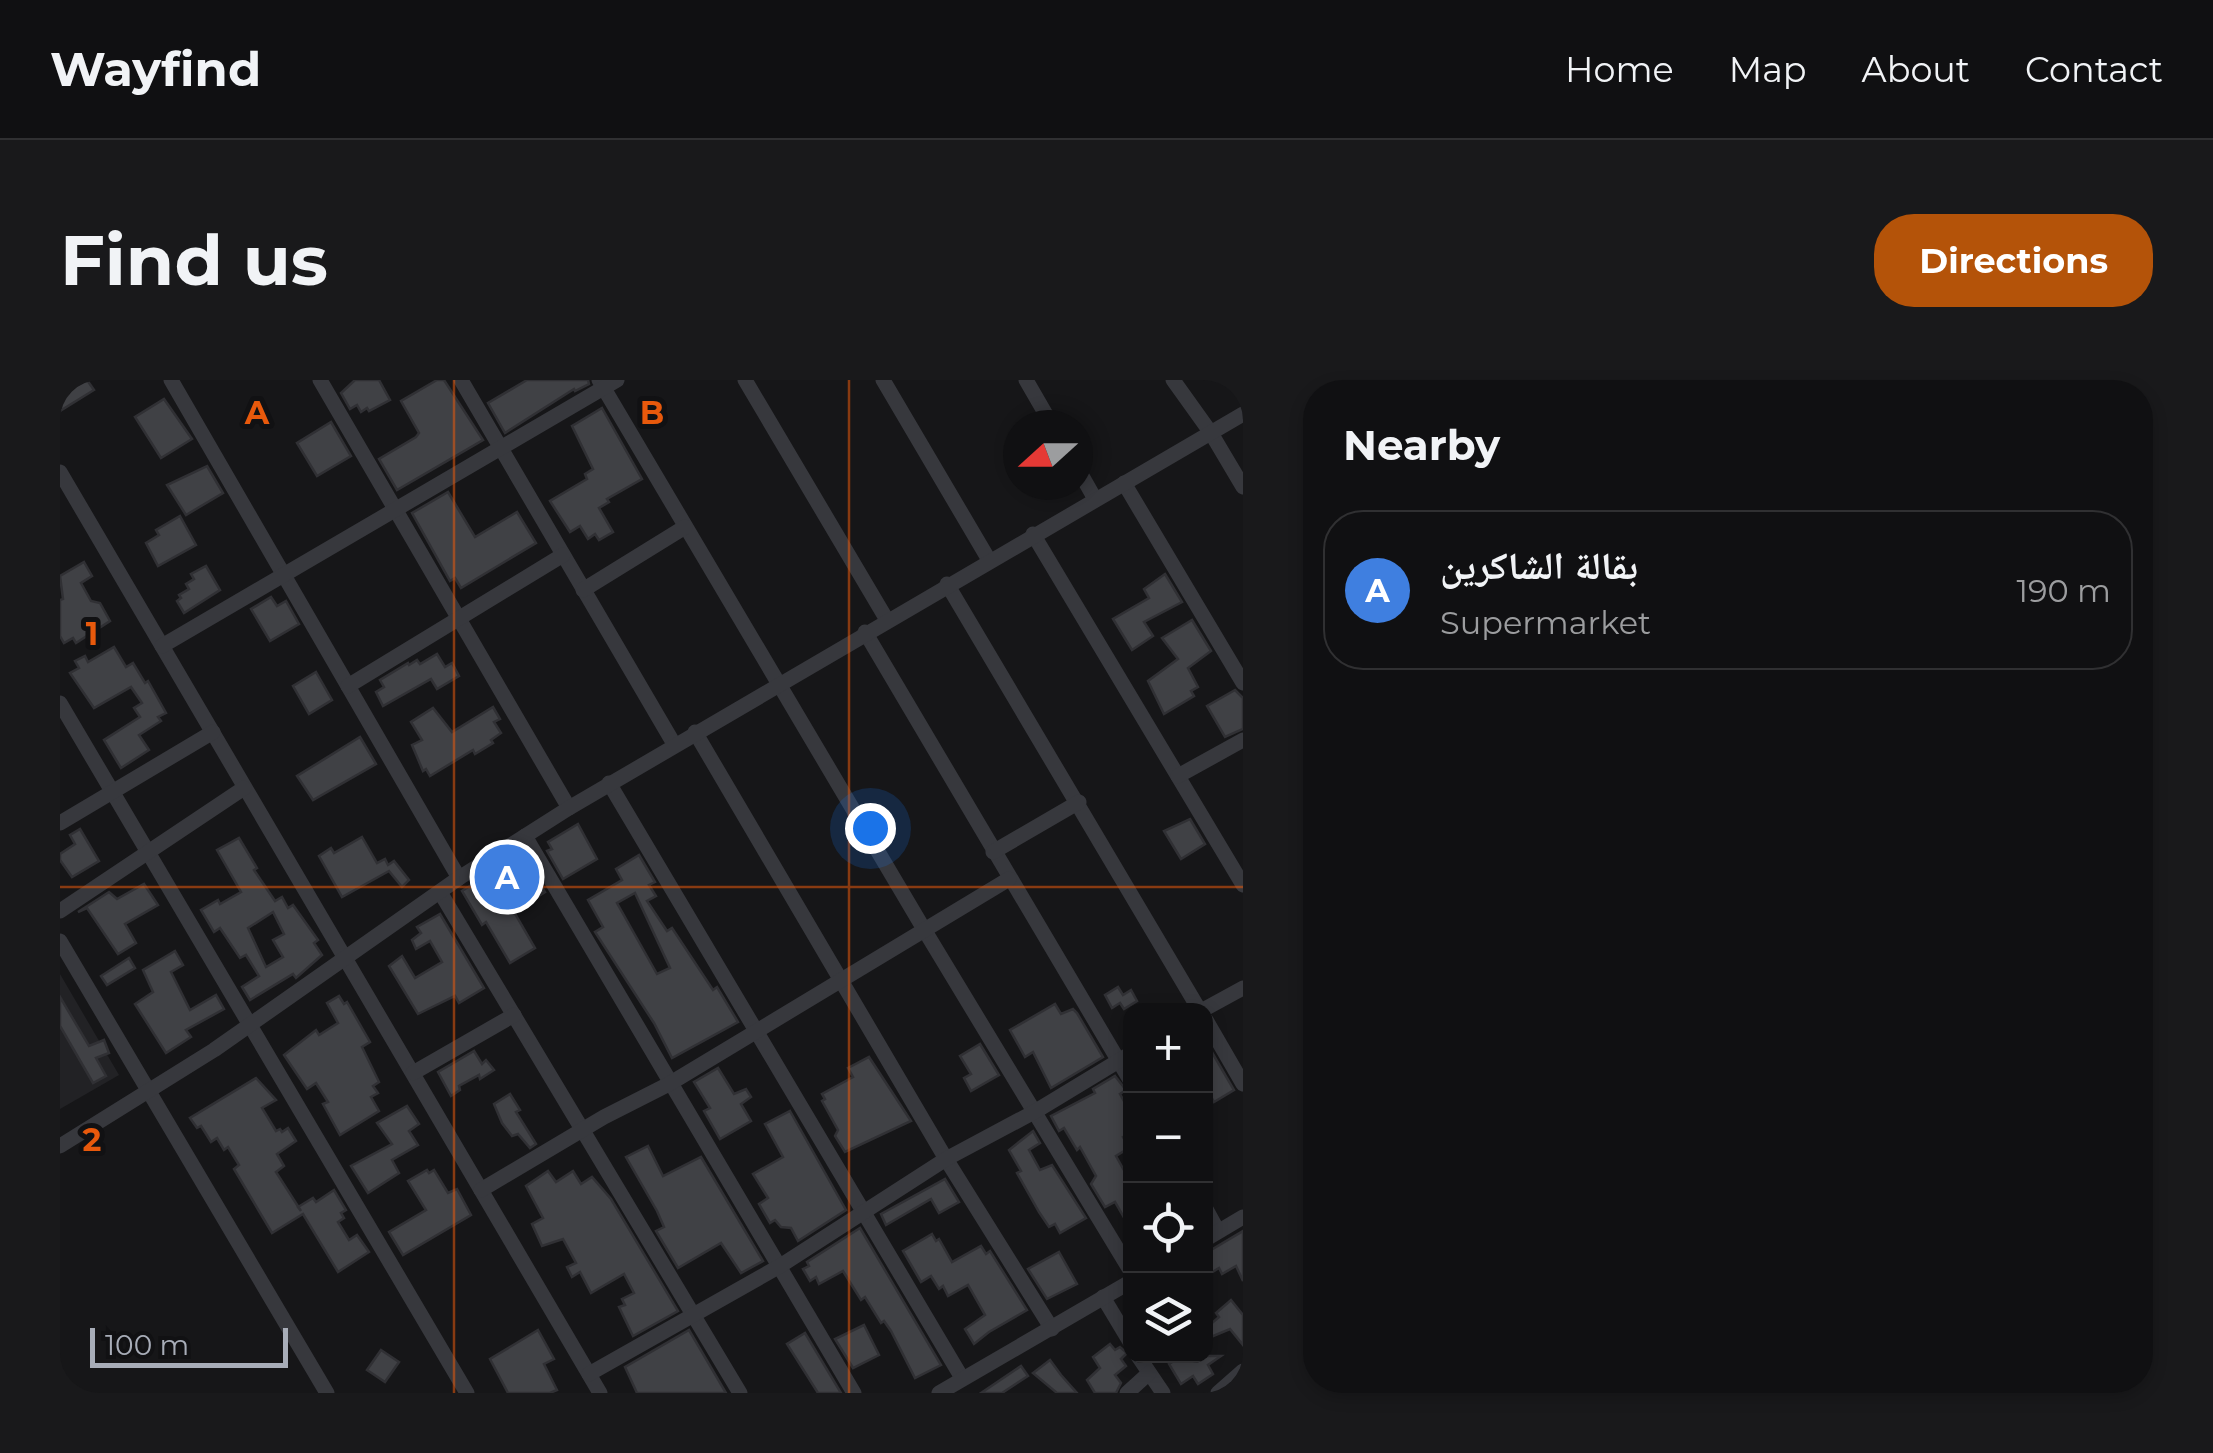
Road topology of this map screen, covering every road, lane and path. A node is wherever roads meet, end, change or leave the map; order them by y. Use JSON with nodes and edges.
{"nodes":[{"id":1,"x":171,"y":380,"type":"edge"},
{"id":2,"x":320,"y":380,"type":"edge"},
{"id":3,"x":461,"y":380,"type":"edge"},
{"id":4,"x":745,"y":380,"type":"edge"},
{"id":5,"x":883,"y":380,"type":"edge"},
{"id":6,"x":1026,"y":380,"type":"edge"},
{"id":7,"x":1174,"y":380,"type":"edge"},
{"id":8,"x":606,"y":383,"type":"edge"},
{"id":9,"x":1043,"y":410,"type":"edge"},
{"id":10,"x":1243,"y":414,"type":"edge"},
{"id":11,"x":1212,"y":433,"type":"junction"},
{"id":12,"x":500,"y":448,"type":"junction"},
{"id":13,"x":60,"y":472,"type":"edge"},
{"id":14,"x":1124,"y":483,"type":"junction"},
{"id":15,"x":1243,"y":487,"type":"edge"},
{"id":16,"x":1093,"y":494,"type":"edge"},
{"id":17,"x":1096,"y":499,"type":"junction"},
{"id":18,"x":77,"y":502,"type":"junction"},
{"id":19,"x":396,"y":510,"type":"junction"},
{"id":20,"x":60,"y":512,"type":"edge"},
{"id":21,"x":685,"y":526,"type":"junction"},
{"id":22,"x":1033,"y":534,"type":"junction"},
{"id":23,"x":563,"y":555,"type":"junction"},
{"id":24,"x":989,"y":560,"type":"junction"},
{"id":25,"x":284,"y":575,"type":"junction"},
{"id":26,"x":947,"y":584,"type":"junction"},
{"id":27,"x":584,"y":590,"type":"junction"},
{"id":28,"x":459,"y":619,"type":"junction"},
{"id":29,"x":887,"y":620,"type":"junction"},
{"id":30,"x":865,"y":632,"type":"junction"},
{"id":31,"x":162,"y":646,"type":"junction"},
{"id":32,"x":778,"y":683,"type":"junction"},
{"id":33,"x":1243,"y":683,"type":"edge"},
{"id":34,"x":348,"y":686,"type":"junction"},
{"id":35,"x":60,"y":703,"type":"edge"},
{"id":36,"x":213,"y":732,"type":"junction"},
{"id":37,"x":695,"y":732,"type":"junction"},
{"id":38,"x":1243,"y":740,"type":"edge"},
{"id":39,"x":674,"y":744,"type":"junction"},
{"id":40,"x":1178,"y":776,"type":"junction"},
{"id":41,"x":609,"y":783,"type":"junction"},
{"id":42,"x":244,"y":788,"type":"junction"},
{"id":43,"x":113,"y":792,"type":"junction"},
{"id":44,"x":1079,"y":802,"type":"junction"},
{"id":45,"x":568,"y":808,"type":"junction"},
{"id":46,"x":60,"y":823,"type":"edge"},
{"id":47,"x":525,"y":836,"type":"junction"},
{"id":48,"x":146,"y":852,"type":"junction"},
{"id":49,"x":993,"y":852,"type":"junction"},
{"id":50,"x":459,"y":878,"type":"junction"},
{"id":51,"x":1009,"y":880,"type":"junction"},
{"id":52,"x":1243,"y":885,"type":"edge"},
{"id":53,"x":440,"y":892,"type":"junction"},
{"id":54,"x":60,"y":911,"type":"edge"},
{"id":55,"x":925,"y":931,"type":"junction"},
{"id":56,"x":60,"y":941,"type":"edge"},
{"id":57,"x":345,"y":957,"type":"junction"},
{"id":58,"x":842,"y":981,"type":"junction"},
{"id":59,"x":1243,"y":988,"type":"edge"},
{"id":60,"x":1196,"y":1003,"type":"edge"},
{"id":61,"x":1213,"y":1003,"type":"edge"},
{"id":62,"x":514,"y":1015,"type":"junction"},
{"id":63,"x":249,"y":1027,"type":"junction"},
{"id":64,"x":756,"y":1031,"type":"junction"},
{"id":65,"x":1213,"y":1032,"type":"edge"},
{"id":66,"x":1123,"y":1055,"type":"edge"},
{"id":67,"x":1123,"y":1059,"type":"edge"},
{"id":68,"x":413,"y":1074,"type":"junction"},
{"id":69,"x":669,"y":1084,"type":"junction"},
{"id":70,"x":1243,"y":1084,"type":"edge"},
{"id":71,"x":151,"y":1091,"type":"junction"},
{"id":72,"x":1036,"y":1111,"type":"junction"},
{"id":73,"x":583,"y":1128,"type":"junction"},
{"id":74,"x":60,"y":1146,"type":"edge"},
{"id":75,"x":946,"y":1159,"type":"junction"},
{"id":76,"x":482,"y":1190,"type":"junction"},
{"id":77,"x":865,"y":1210,"type":"junction"},
{"id":78,"x":1243,"y":1217,"type":"edge"},
{"id":79,"x":1213,"y":1234,"type":"edge"},
{"id":80,"x":1123,"y":1258,"type":"edge"},
{"id":81,"x":780,"y":1266,"type":"junction"},
{"id":82,"x":1123,"y":1286,"type":"edge"},
{"id":83,"x":1103,"y":1297,"type":"junction"},
{"id":84,"x":694,"y":1313,"type":"junction"},
{"id":85,"x":1052,"y":1329,"type":"junction"},
{"id":86,"x":1123,"y":1330,"type":"edge"},
{"id":87,"x":1143,"y":1363,"type":"edge"},
{"id":88,"x":1243,"y":1371,"type":"edge"},
{"id":89,"x":1149,"y":1373,"type":"junction"},
{"id":90,"x":589,"y":1374,"type":"junction"},
{"id":91,"x":962,"y":1378,"type":"junction"},
{"id":92,"x":327,"y":1393,"type":"edge"},
{"id":93,"x":467,"y":1393,"type":"edge"},
{"id":94,"x":600,"y":1393,"type":"edge"},
{"id":95,"x":740,"y":1393,"type":"edge"},
{"id":96,"x":854,"y":1393,"type":"edge"},
{"id":97,"x":939,"y":1393,"type":"edge"},
{"id":98,"x":1127,"y":1393,"type":"edge"},
{"id":99,"x":1164,"y":1393,"type":"edge"},
{"id":100,"x":1218,"y":1393,"type":"edge"}],
"edges":[{"from":1,"to":25,"type":"street"},
{"from":2,"to":19,"type":"street"},
{"from":3,"to":12,"type":"street"},
{"from":4,"to":29,"type":"street"},
{"from":5,"to":24,"type":"street"},
{"from":6,"to":9,"type":"street"},
{"from":7,"to":11,"type":"street"},
{"from":8,"to":12,"type":"street"},
{"from":8,"to":21,"type":"street"},
{"from":10,"to":11,"type":"street"},
{"from":11,"to":14,"type":"street"},
{"from":11,"to":15,"type":"street"},
{"from":12,"to":19,"type":"street"},
{"from":12,"to":23,"type":"street"},
{"from":13,"to":18,"type":"street"},
{"from":14,"to":17,"type":"street"},
{"from":14,"to":33,"type":"street"},
{"from":16,"to":17,"type":"street"},
{"from":17,"to":22,"type":"street"},
{"from":18,"to":20,"type":"street"},
{"from":18,"to":31,"type":"street"},
{"from":19,"to":25,"type":"street"},
{"from":19,"to":28,"type":"street"},
{"from":21,"to":27,"type":"street"},
{"from":21,"to":32,"type":"street"},
{"from":22,"to":24,"type":"street"},
{"from":22,"to":40,"type":"street"},
{"from":23,"to":27,"type":"street"},
{"from":23,"to":28,"type":"street"},
{"from":24,"to":26,"type":"street"},
{"from":25,"to":31,"type":"street"},
{"from":25,"to":34,"type":"street"},
{"from":26,"to":29,"type":"street"},
{"from":26,"to":44,"type":"street"},
{"from":27,"to":39,"type":"street"},
{"from":28,"to":34,"type":"street"},
{"from":28,"to":45,"type":"street"},
{"from":29,"to":30,"type":"street"},
{"from":30,"to":32,"type":"street"},
{"from":30,"to":49,"type":"street"},
{"from":31,"to":36,"type":"street"},
{"from":32,"to":37,"type":"street"},
{"from":32,"to":55,"type":"street"},
{"from":34,"to":50,"type":"street"},
{"from":35,"to":43,"type":"street"},
{"from":36,"to":42,"type":"street"},
{"from":36,"to":43,"type":"street"},
{"from":37,"to":39,"type":"street"},
{"from":37,"to":58,"type":"street"},
{"from":38,"to":40,"type":"street"},
{"from":39,"to":41,"type":"street"},
{"from":40,"to":52,"type":"street"},
{"from":41,"to":45,"type":"street"},
{"from":41,"to":64,"type":"street"},
{"from":42,"to":48,"type":"street"},
{"from":42,"to":57,"type":"street"},
{"from":43,"to":46,"type":"street"},
{"from":43,"to":48,"type":"street"},
{"from":44,"to":49,"type":"street"},
{"from":44,"to":60,"type":"street"},
{"from":45,"to":47,"type":"street"},
{"from":47,"to":50,"type":"street"},
{"from":47,"to":69,"type":"street"},
{"from":48,"to":54,"type":"street"},
{"from":48,"to":63,"type":"street"},
{"from":49,"to":51,"type":"street"},
{"from":50,"to":53,"type":"street"},
{"from":51,"to":55,"type":"street"},
{"from":51,"to":66,"type":"street"},
{"from":53,"to":57,"type":"street"},
{"from":53,"to":62,"type":"street"},
{"from":55,"to":58,"type":"street"},
{"from":55,"to":72,"type":"street"},
{"from":56,"to":71,"type":"street"},
{"from":57,"to":63,"type":"street"},
{"from":57,"to":68,"type":"street"},
{"from":58,"to":64,"type":"street"},
{"from":58,"to":75,"type":"street"},
{"from":59,"to":61,"type":"street"},
{"from":62,"to":68,"type":"street"},
{"from":62,"to":73,"type":"street"},
{"from":63,"to":71,"type":"street"},
{"from":63,"to":93,"type":"street"},
{"from":64,"to":69,"type":"street"},
{"from":64,"to":77,"type":"street"},
{"from":65,"to":70,"type":"street"},
{"from":67,"to":72,"type":"street"},
{"from":68,"to":76,"type":"street"},
{"from":69,"to":73,"type":"street"},
{"from":69,"to":81,"type":"street"},
{"from":71,"to":74,"type":"street"},
{"from":71,"to":92,"type":"street"},
{"from":72,"to":75,"type":"street"},
{"from":72,"to":80,"type":"street"},
{"from":73,"to":76,"type":"street"},
{"from":73,"to":84,"type":"street"},
{"from":75,"to":77,"type":"street"},
{"from":75,"to":85,"type":"street"},
{"from":76,"to":90,"type":"street"},
{"from":77,"to":81,"type":"street"},
{"from":77,"to":91,"type":"street"},
{"from":78,"to":79,"type":"street"},
{"from":81,"to":84,"type":"street"},
{"from":81,"to":96,"type":"street"},
{"from":82,"to":83,"type":"street"},
{"from":83,"to":85,"type":"street"},
{"from":83,"to":86,"type":"street"},
{"from":84,"to":90,"type":"street"},
{"from":84,"to":95,"type":"street"},
{"from":85,"to":91,"type":"street"},
{"from":87,"to":89,"type":"street"},
{"from":88,"to":100,"type":"street"},
{"from":89,"to":98,"type":"street"},
{"from":89,"to":99,"type":"street"},
{"from":90,"to":94,"type":"street"},
{"from":91,"to":97,"type":"street"}]}
